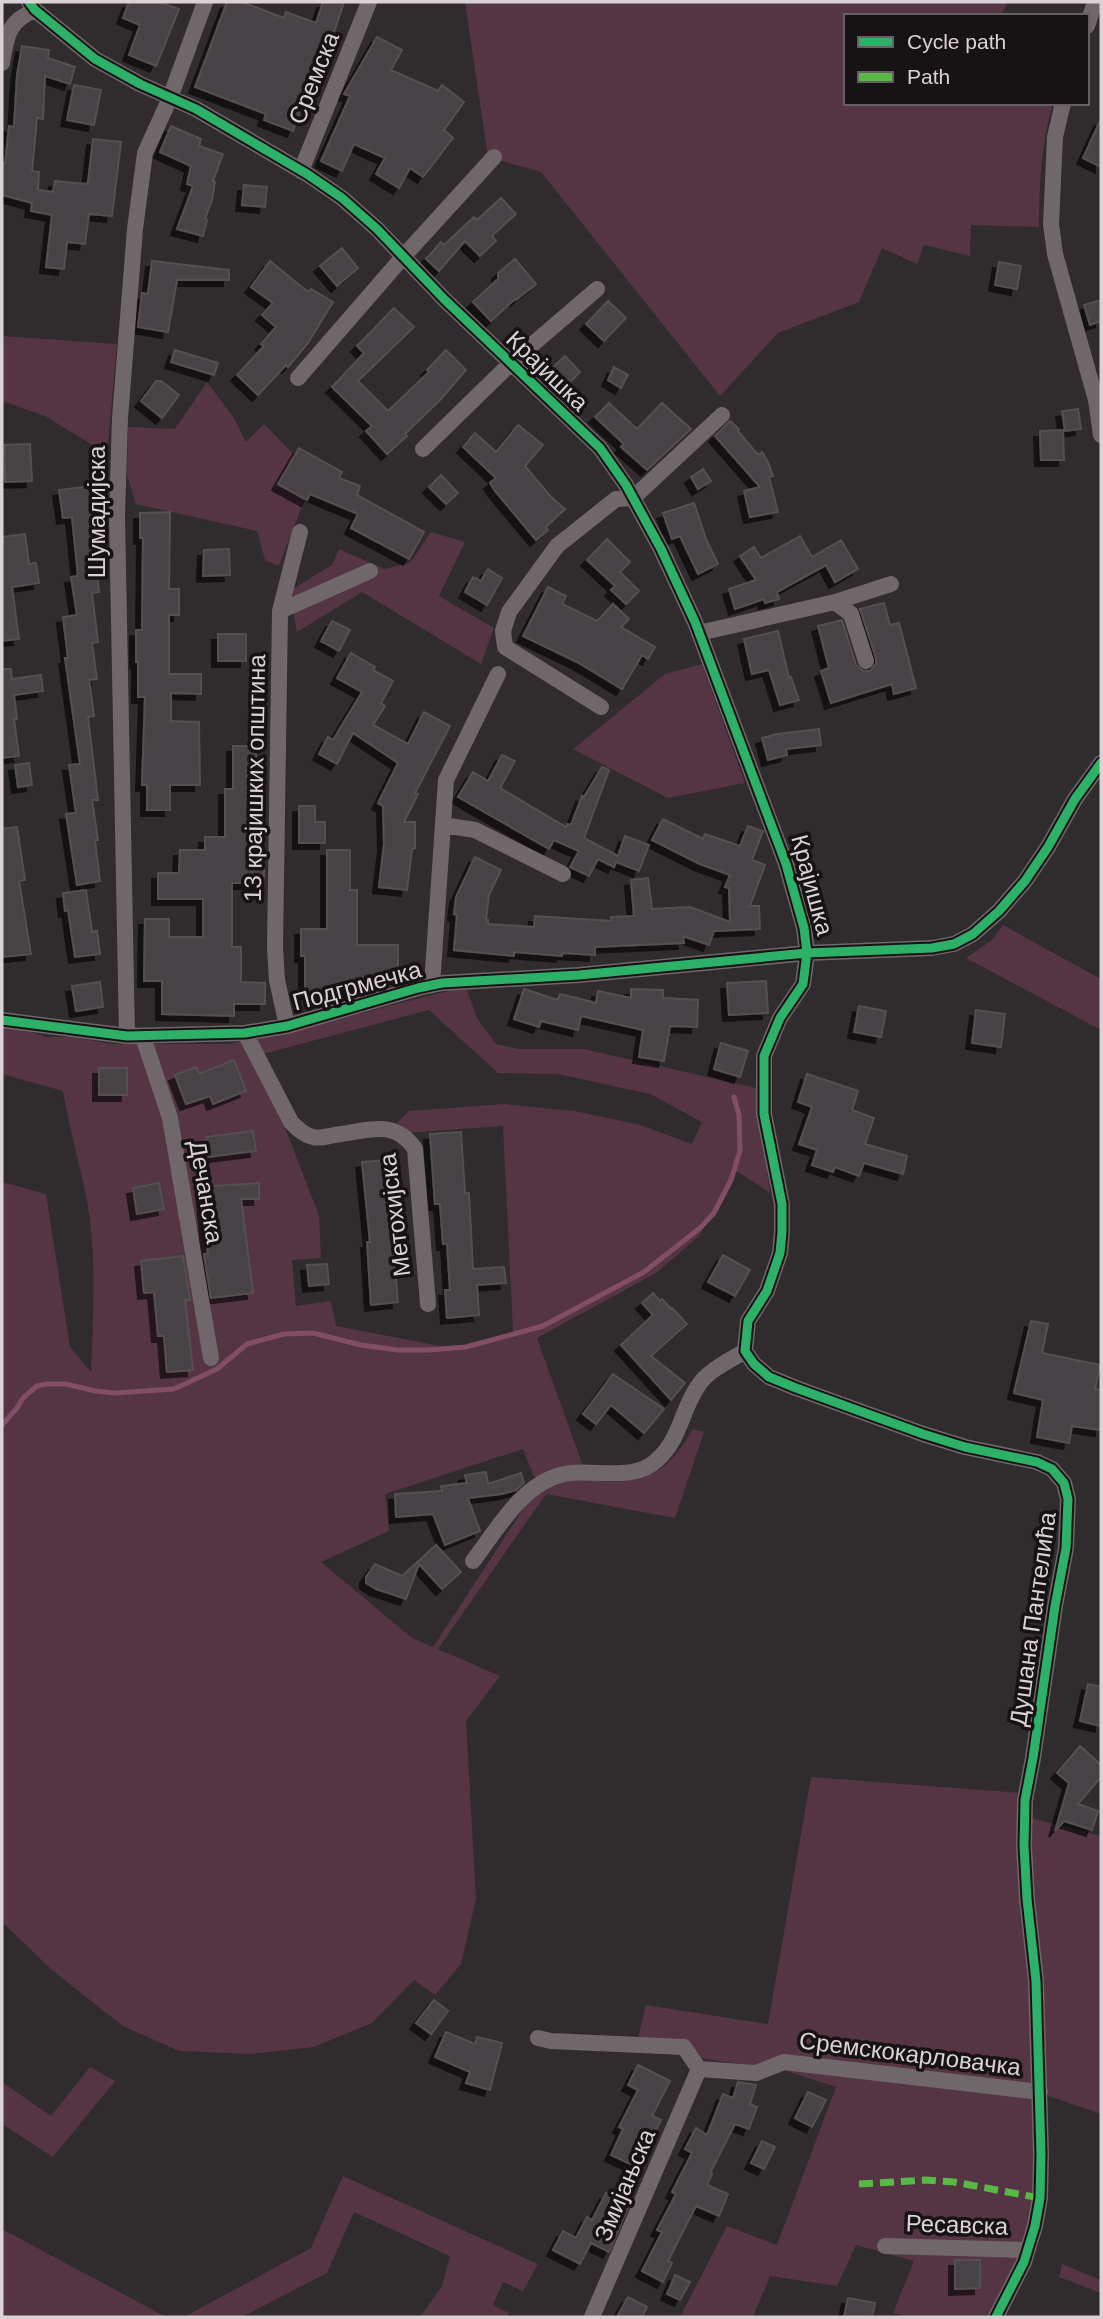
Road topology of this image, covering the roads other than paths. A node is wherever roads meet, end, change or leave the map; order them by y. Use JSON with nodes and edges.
{"nodes":[{"id":1,"x":205,"y":2,"type":"edge"},
{"id":2,"x":369,"y":2,"type":"edge"},
{"id":3,"x":1095,"y":2,"type":"edge"},
{"id":4,"x":32,"y":6,"type":"edge"},
{"id":5,"x":1089,"y":20,"type":"edge"},
{"id":6,"x":2,"y":63,"type":"edge"},
{"id":7,"x":170,"y":98,"type":"junction"},
{"id":8,"x":1063,"y":105,"type":"edge"},
{"id":9,"x":494,"y":157,"type":"dead end"},
{"id":10,"x":301,"y":171,"type":"junction"},
{"id":11,"x":403,"y":257,"type":"junction"},
{"id":12,"x":597,"y":289,"type":"dead end"},
{"id":13,"x":511,"y":363,"type":"junction"},
{"id":14,"x":298,"y":378,"type":"dead end"},
{"id":15,"x":722,"y":415,"type":"dead end"},
{"id":16,"x":1101,"y":435,"type":"edge"},
{"id":17,"x":423,"y":449,"type":"dead end"},
{"id":18,"x":633,"y":498,"type":"junction"},
{"id":19,"x":300,"y":532,"type":"dead end"},
{"id":20,"x":370,"y":571,"type":"dead end"},
{"id":21,"x":891,"y":584,"type":"dead end"},
{"id":22,"x":835,"y":602,"type":"junction"},
{"id":23,"x":280,"y":611,"type":"junction"},
{"id":24,"x":699,"y":634,"type":"junction"},
{"id":25,"x":866,"y":661,"type":"dead end"},
{"id":26,"x":498,"y":674,"type":"dead end"},
{"id":27,"x":601,"y":707,"type":"dead end"},
{"id":28,"x":1101,"y":763,"type":"edge"},
{"id":29,"x":443,"y":824,"type":"junction"},
{"id":30,"x":563,"y":874,"type":"dead end"},
{"id":31,"x":807,"y":953,"type":"junction"},
{"id":32,"x":432,"y":985,"type":"junction"},
{"id":33,"x":2,"y":1020,"type":"edge"},
{"id":34,"x":287,"y":1026,"type":"junction"},
{"id":35,"x":245,"y":1033,"type":"junction"},
{"id":36,"x":135,"y":1036,"type":"junction"},
{"id":37,"x":428,"y":1304,"type":"dead end"},
{"id":38,"x":745,"y":1351,"type":"junction"},
{"id":39,"x":211,"y":1358,"type":"dead end"},
{"id":40,"x":473,"y":1561,"type":"dead end"},
{"id":41,"x":538,"y":2038,"type":"dead end"},
{"id":42,"x":699,"y":2069,"type":"junction"},
{"id":43,"x":1040,"y":2092,"type":"junction"},
{"id":44,"x":885,"y":2246,"type":"dead end"},
{"id":45,"x":1027,"y":2250,"type":"junction"},
{"id":46,"x":593,"y":2317,"type":"edge"},
{"id":47,"x":996,"y":2317,"type":"edge"}],
"edges":[{"from":1,"to":7,"type":"street","name":"Шумадијска"},
{"from":2,"to":10,"type":"street","name":"Сремска"},
{"from":3,"to":5,"type":"street"},
{"from":4,"to":6,"type":"street"},
{"from":4,"to":7,"type":"street","name":"Крајишка"},
{"from":7,"to":10,"type":"street","name":"Крајишка"},
{"from":7,"to":36,"type":"street","name":"Шумадијска"},
{"from":8,"to":16,"type":"street"},
{"from":9,"to":11,"type":"street"},
{"from":10,"to":11,"type":"street","name":"Крајишка"},
{"from":11,"to":13,"type":"street","name":"Крајишка"},
{"from":11,"to":14,"type":"street"},
{"from":12,"to":13,"type":"street"},
{"from":13,"to":17,"type":"street"},
{"from":13,"to":18,"type":"street","name":"Крајишка"},
{"from":15,"to":18,"type":"street"},
{"from":18,"to":24,"type":"street","name":"Крајишка"},
{"from":18,"to":27,"type":"street"},
{"from":19,"to":23,"type":"street","name":"13 крајишких општина"},
{"from":20,"to":23,"type":"street"},
{"from":21,"to":22,"type":"street"},
{"from":22,"to":24,"type":"street"},
{"from":22,"to":25,"type":"street"},
{"from":23,"to":34,"type":"street","name":"13 крајишких општина"},
{"from":24,"to":31,"type":"street","name":"Крајишка"},
{"from":26,"to":29,"type":"street"},
{"from":28,"to":31,"type":"street"},
{"from":29,"to":30,"type":"street"},
{"from":29,"to":32,"type":"street"},
{"from":31,"to":32,"type":"street","name":"Подгрмечка"},
{"from":31,"to":38,"type":"street"},
{"from":32,"to":34,"type":"street","name":"Подгрмечка"},
{"from":33,"to":36,"type":"street","name":"Подгрмечка"},
{"from":34,"to":35,"type":"street","name":"Подгрмечка"},
{"from":35,"to":36,"type":"street","name":"Подгрмечка"},
{"from":35,"to":37,"type":"street","name":"Метохијска"},
{"from":36,"to":39,"type":"street","name":"Дечанска"},
{"from":38,"to":40,"type":"street"},
{"from":38,"to":43,"type":"street","name":"Душана Пантелића"},
{"from":41,"to":42,"type":"street"},
{"from":42,"to":43,"type":"street","name":"Сремскокарловачка"},
{"from":42,"to":46,"type":"street","name":"Змијањска"},
{"from":43,"to":45,"type":"street","name":"Душана Пантелића"},
{"from":44,"to":45,"type":"street","name":"Ресавска"},
{"from":45,"to":47,"type":"street","name":"Душана Пантелића"}]}
